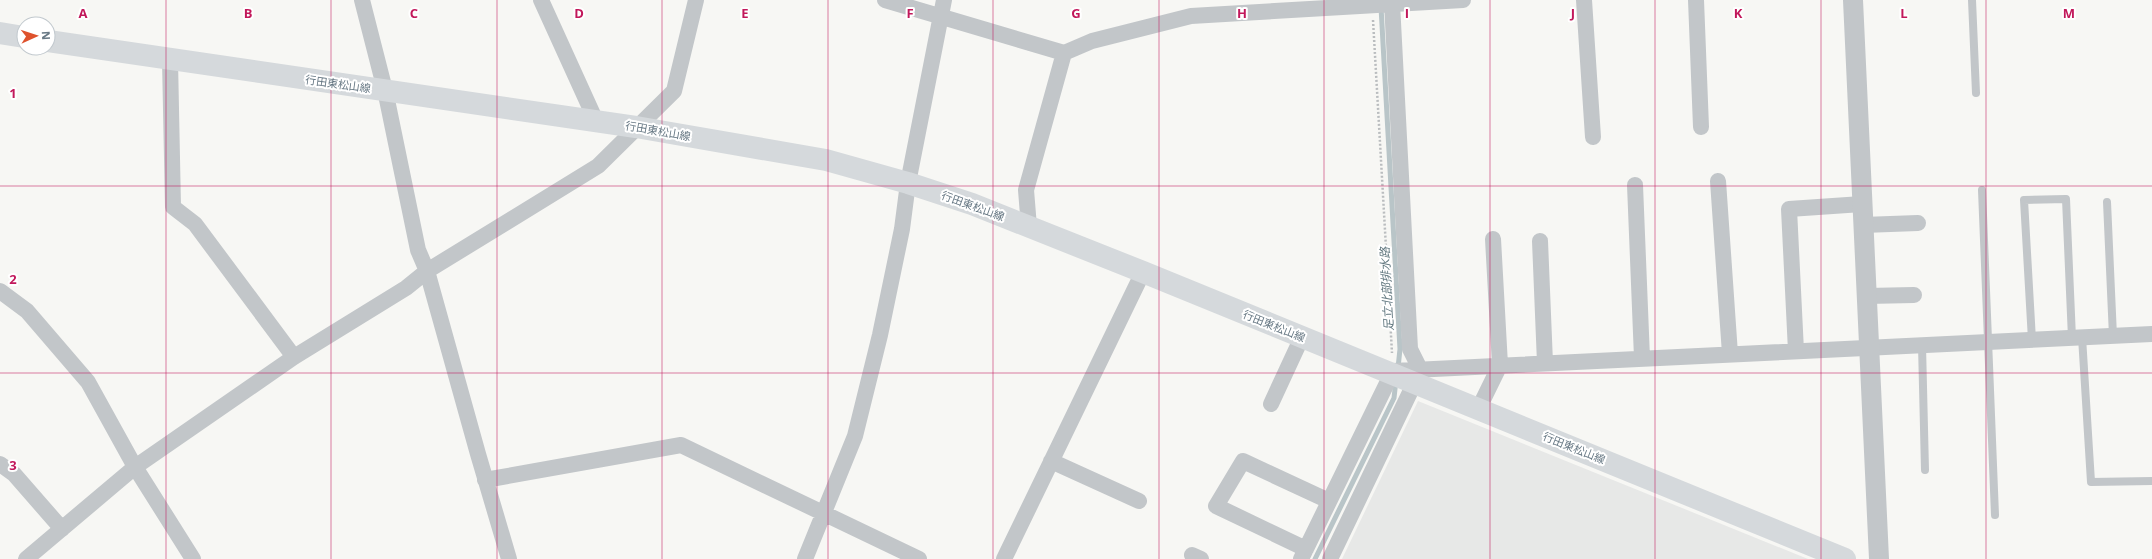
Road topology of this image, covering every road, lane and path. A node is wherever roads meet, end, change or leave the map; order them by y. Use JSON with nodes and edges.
{"nodes":[{"id":1,"x":362,"y":0,"type":"edge"},
{"id":2,"x":541,"y":0,"type":"edge"},
{"id":3,"x":696,"y":0,"type":"edge"},
{"id":4,"x":885,"y":0,"type":"edge"},
{"id":5,"x":944,"y":0,"type":"edge"},
{"id":6,"x":1463,"y":0,"type":"edge"},
{"id":7,"x":1584,"y":0,"type":"edge"},
{"id":8,"x":1696,"y":0,"type":"edge"},
{"id":9,"x":1853,"y":0,"type":"edge"},
{"id":10,"x":1972,"y":0,"type":"edge"},
{"id":11,"x":1392,"y":3,"type":"junction"},
{"id":12,"x":1372,"y":5,"type":"junction"},
{"id":13,"x":941,"y":16,"type":"junction"},
{"id":14,"x":0,"y":33,"type":"edge"},
{"id":15,"x":16,"y":36,"type":"edge"},
{"id":16,"x":56,"y":42,"type":"edge"},
{"id":17,"x":1064,"y":53,"type":"junction"},
{"id":18,"x":170,"y":60,"type":"junction"},
{"id":19,"x":385,"y":90,"type":"junction"},
{"id":20,"x":1976,"y":93,"type":"dead end"},
{"id":21,"x":596,"y":121,"type":"junction"},
{"id":22,"x":636,"y":127,"type":"junction"},
{"id":23,"x":1701,"y":127,"type":"dead end"},
{"id":24,"x":1593,"y":137,"type":"dead end"},
{"id":25,"x":1718,"y":181,"type":"dead end"},
{"id":26,"x":908,"y":183,"type":"junction"},
{"id":27,"x":1635,"y":184,"type":"dead end"},
{"id":28,"x":1982,"y":190,"type":"dead end"},
{"id":29,"x":2107,"y":202,"type":"dead end"},
{"id":30,"x":1862,"y":204,"type":"junction"},
{"id":31,"x":1918,"y":223,"type":"dead end"},
{"id":32,"x":1863,"y":225,"type":"junction"},
{"id":33,"x":1029,"y":227,"type":"junction"},
{"id":34,"x":1493,"y":239,"type":"dead end"},
{"id":35,"x":1540,"y":241,"type":"dead end"},
{"id":36,"x":427,"y":271,"type":"junction"},
{"id":37,"x":1143,"y":272,"type":"junction"},
{"id":38,"x":0,"y":291,"type":"edge"},
{"id":39,"x":1914,"y":295,"type":"dead end"},
{"id":40,"x":1867,"y":296,"type":"junction"},
{"id":41,"x":2152,"y":334,"type":"edge"},
{"id":42,"x":2113,"y":336,"type":"junction"},
{"id":43,"x":1302,"y":337,"type":"junction"},
{"id":44,"x":2077,"y":338,"type":"junction"},
{"id":45,"x":2032,"y":340,"type":"junction"},
{"id":46,"x":1987,"y":342,"type":"junction"},
{"id":47,"x":1922,"y":345,"type":"junction"},
{"id":48,"x":1869,"y":347,"type":"junction"},
{"id":49,"x":1796,"y":351,"type":"junction"},
{"id":50,"x":1730,"y":354,"type":"junction"},
{"id":51,"x":294,"y":357,"type":"junction"},
{"id":52,"x":1642,"y":358,"type":"junction"},
{"id":53,"x":1545,"y":363,"type":"junction"},
{"id":54,"x":1500,"y":365,"type":"junction"},
{"id":55,"x":1392,"y":372,"type":"junction"},
{"id":56,"x":1417,"y":377,"type":"junction"},
{"id":57,"x":1271,"y":404,"type":"dead end"},
{"id":58,"x":1478,"y":410,"type":"junction"},
{"id":59,"x":1051,"y":461,"type":"junction"},
{"id":60,"x":0,"y":464,"type":"edge"},
{"id":61,"x":135,"y":467,"type":"junction"},
{"id":62,"x":1925,"y":470,"type":"dead end"},
{"id":63,"x":485,"y":480,"type":"junction"},
{"id":64,"x":2152,"y":480,"type":"edge"},
{"id":65,"x":1139,"y":500,"type":"dead end"},
{"id":66,"x":1330,"y":502,"type":"junction"},
{"id":67,"x":824,"y":515,"type":"junction"},
{"id":68,"x":1995,"y":515,"type":"dead end"},
{"id":69,"x":62,"y":529,"type":"junction"},
{"id":70,"x":1304,"y":554,"type":"edge"},
{"id":71,"x":32,"y":557,"type":"edge"},
{"id":72,"x":193,"y":559,"type":"edge"},
{"id":73,"x":509,"y":559,"type":"edge"},
{"id":74,"x":805,"y":559,"type":"edge"},
{"id":75,"x":919,"y":559,"type":"edge"},
{"id":76,"x":1004,"y":559,"type":"edge"},
{"id":77,"x":1330,"y":559,"type":"edge"},
{"id":78,"x":1845,"y":559,"type":"edge"},
{"id":79,"x":1879,"y":559,"type":"edge"}],
"edges":[{"from":1,"to":19,"type":"street"},
{"from":2,"to":21,"type":"street"},
{"from":3,"to":22,"type":"street"},
{"from":4,"to":13,"type":"street"},
{"from":5,"to":13,"type":"street"},
{"from":6,"to":11,"type":"street"},
{"from":7,"to":24,"type":"street"},
{"from":8,"to":23,"type":"street"},
{"from":9,"to":30,"type":"street"},
{"from":10,"to":20,"type":"lane"},
{"from":11,"to":12,"type":"street"},
{"from":11,"to":56,"type":"street"},
{"from":12,"to":17,"type":"street"},
{"from":12,"to":55,"type":"path"},
{"from":13,"to":17,"type":"street"},
{"from":13,"to":26,"type":"street"},
{"from":14,"to":15,"type":"main road"},
{"from":16,"to":18,"type":"main road","name":"行田東松山線"},
{"from":17,"to":33,"type":"street"},
{"from":18,"to":19,"type":"main road","name":"行田東松山線"},
{"from":18,"to":51,"type":"street"},
{"from":19,"to":21,"type":"main road","name":"行田東松山線"},
{"from":19,"to":36,"type":"street"},
{"from":21,"to":22,"type":"main road","name":"行田東松山線"},
{"from":22,"to":26,"type":"main road","name":"行田東松山線"},
{"from":22,"to":36,"type":"street"},
{"from":25,"to":50,"type":"street"},
{"from":26,"to":33,"type":"main road","name":"行田東松山線"},
{"from":26,"to":67,"type":"street"},
{"from":27,"to":52,"type":"street"},
{"from":28,"to":46,"type":"lane"},
{"from":29,"to":42,"type":"lane"},
{"from":30,"to":32,"type":"street"},
{"from":30,"to":49,"type":"street"},
{"from":31,"to":32,"type":"street"},
{"from":32,"to":40,"type":"street"},
{"from":33,"to":37,"type":"main road","name":"行田東松山線"},
{"from":34,"to":54,"type":"street"},
{"from":35,"to":53,"type":"street"},
{"from":36,"to":51,"type":"street"},
{"from":36,"to":63,"type":"street"},
{"from":37,"to":43,"type":"main road","name":"行田東松山線"},
{"from":37,"to":59,"type":"street"},
{"from":38,"to":61,"type":"street"},
{"from":39,"to":40,"type":"street"},
{"from":40,"to":48,"type":"street"},
{"from":41,"to":42,"type":"street"},
{"from":42,"to":44,"type":"street"},
{"from":43,"to":55,"type":"main road","name":"行田東松山線"},
{"from":43,"to":57,"type":"street"},
{"from":44,"to":45,"type":"street"},
{"from":44,"to":45,"type":"lane"},
{"from":44,"to":64,"type":"lane"},
{"from":45,"to":46,"type":"street"},
{"from":46,"to":47,"type":"street"},
{"from":46,"to":68,"type":"lane"},
{"from":47,"to":48,"type":"street"},
{"from":47,"to":62,"type":"lane"},
{"from":48,"to":49,"type":"street"},
{"from":48,"to":79,"type":"street"},
{"from":49,"to":50,"type":"street"},
{"from":50,"to":52,"type":"street"},
{"from":51,"to":61,"type":"street"},
{"from":52,"to":53,"type":"street"},
{"from":53,"to":54,"type":"street"},
{"from":54,"to":56,"type":"street"},
{"from":54,"to":58,"type":"street"},
{"from":55,"to":56,"type":"main road","name":"行田東松山線"},
{"from":55,"to":66,"type":"street"},
{"from":56,"to":58,"type":"main road","name":"行田東松山線"},
{"from":56,"to":77,"type":"street"},
{"from":58,"to":78,"type":"main road","name":"行田東松山線"},
{"from":59,"to":65,"type":"street"},
{"from":59,"to":76,"type":"street"},
{"from":60,"to":69,"type":"street"},
{"from":61,"to":69,"type":"street"},
{"from":61,"to":72,"type":"street"},
{"from":63,"to":67,"type":"street"},
{"from":63,"to":73,"type":"street"},
{"from":66,"to":70,"type":"street"},
{"from":66,"to":70,"type":"street"},
{"from":67,"to":74,"type":"street"},
{"from":67,"to":75,"type":"street"},
{"from":69,"to":71,"type":"street"}]}
